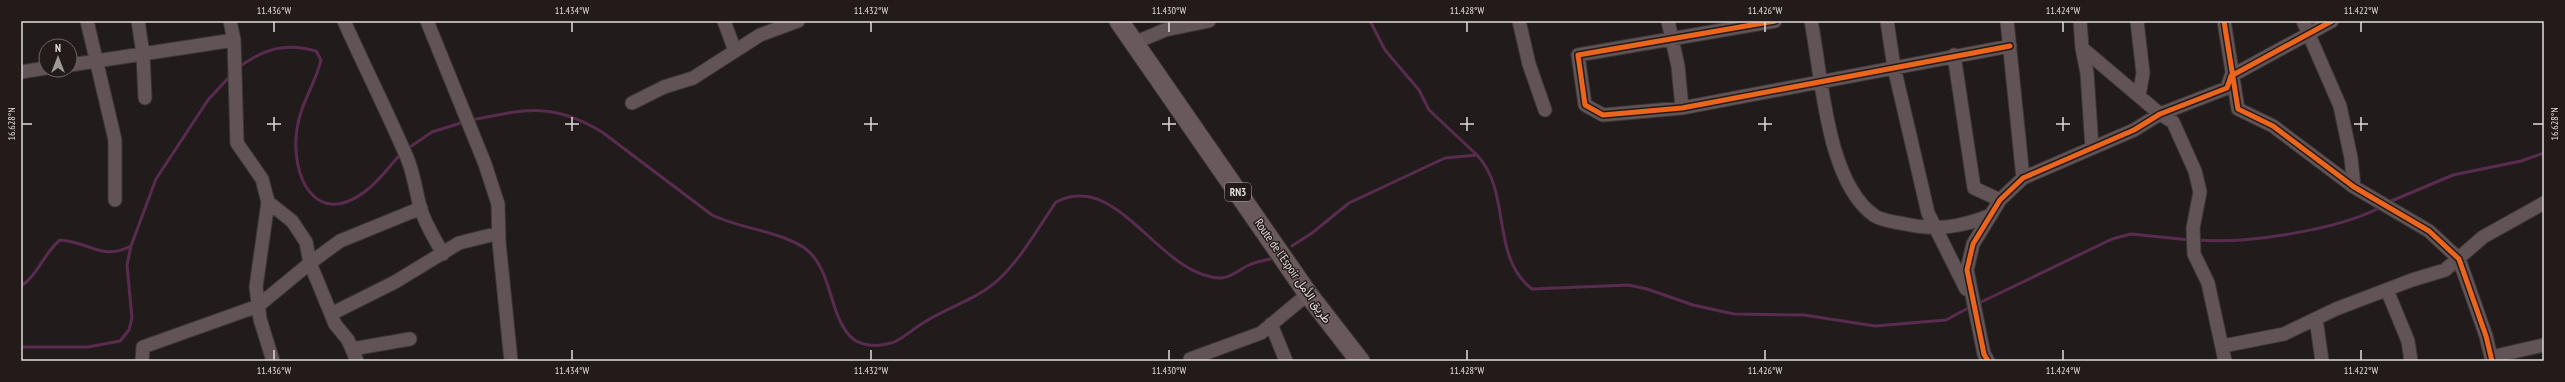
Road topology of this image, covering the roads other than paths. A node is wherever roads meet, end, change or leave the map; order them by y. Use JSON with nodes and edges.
{"nodes":[{"id":1,"x":87,"y":21,"type":"edge"},
{"id":2,"x":138,"y":21,"type":"edge"},
{"id":3,"x":230,"y":21,"type":"edge"},
{"id":4,"x":344,"y":21,"type":"edge"},
{"id":5,"x":427,"y":21,"type":"edge"},
{"id":6,"x":724,"y":21,"type":"edge"},
{"id":7,"x":798,"y":21,"type":"edge"},
{"id":8,"x":1119,"y":21,"type":"edge"},
{"id":9,"x":1209,"y":21,"type":"edge"},
{"id":10,"x":1519,"y":21,"type":"edge"},
{"id":11,"x":1668,"y":21,"type":"edge"},
{"id":12,"x":1775,"y":21,"type":"edge"},
{"id":13,"x":1811,"y":21,"type":"edge"},
{"id":14,"x":1887,"y":21,"type":"edge"},
{"id":15,"x":2007,"y":21,"type":"edge"},
{"id":16,"x":2080,"y":21,"type":"edge"},
{"id":17,"x":2138,"y":21,"type":"edge"},
{"id":18,"x":2224,"y":21,"type":"edge"},
{"id":19,"x":2303,"y":21,"type":"edge"},
{"id":20,"x":2332,"y":21,"type":"edge"},
{"id":21,"x":2309,"y":35,"type":"junction"},
{"id":22,"x":1671,"y":39,"type":"junction"},
{"id":23,"x":234,"y":40,"type":"junction"},
{"id":24,"x":1134,"y":43,"type":"junction"},
{"id":25,"x":2010,"y":46,"type":"junction"},
{"id":26,"x":2082,"y":48,"type":"junction"},
{"id":27,"x":735,"y":51,"type":"junction"},
{"id":28,"x":143,"y":54,"type":"junction"},
{"id":29,"x":1954,"y":55,"type":"junction"},
{"id":30,"x":94,"y":61,"type":"junction"},
{"id":31,"x":78,"y":63,"type":"edge"},
{"id":32,"x":1894,"y":67,"type":"junction"},
{"id":33,"x":38,"y":69,"type":"edge"},
{"id":34,"x":21,"y":72,"type":"edge"},
{"id":35,"x":2231,"y":76,"type":"junction"},
{"id":36,"x":1821,"y":82,"type":"junction"},
{"id":37,"x":2139,"y":96,"type":"junction"},
{"id":38,"x":145,"y":98,"type":"dead end"},
{"id":39,"x":632,"y":103,"type":"dead end"},
{"id":40,"x":1682,"y":108,"type":"junction"},
{"id":41,"x":1545,"y":110,"type":"dead end"},
{"id":42,"x":2160,"y":114,"type":"junction"},
{"id":43,"x":2092,"y":148,"type":"junction"},
{"id":44,"x":2023,"y":178,"type":"junction"},
{"id":45,"x":2354,"y":187,"type":"junction"},
{"id":46,"x":115,"y":200,"type":"dead end"},
{"id":47,"x":2000,"y":200,"type":"junction"},
{"id":48,"x":268,"y":202,"type":"junction"},
{"id":49,"x":420,"y":208,"type":"junction"},
{"id":50,"x":2542,"y":208,"type":"edge"},
{"id":51,"x":1991,"y":215,"type":"junction"},
{"id":52,"x":1936,"y":229,"type":"junction"},
{"id":53,"x":499,"y":233,"type":"junction"},
{"id":54,"x":444,"y":254,"type":"junction"},
{"id":55,"x":2459,"y":259,"type":"junction"},
{"id":56,"x":310,"y":263,"type":"junction"},
{"id":57,"x":2387,"y":290,"type":"junction"},
{"id":58,"x":1308,"y":294,"type":"junction"},
{"id":59,"x":1974,"y":305,"type":"junction"},
{"id":60,"x":258,"y":306,"type":"junction"},
{"id":61,"x":331,"y":314,"type":"junction"},
{"id":62,"x":2316,"y":319,"type":"junction"},
{"id":63,"x":1271,"y":324,"type":"junction"},
{"id":64,"x":410,"y":338,"type":"dead end"},
{"id":65,"x":2544,"y":344,"type":"edge"},
{"id":66,"x":2223,"y":346,"type":"junction"},
{"id":67,"x":355,"y":355,"type":"edge"},
{"id":68,"x":2492,"y":359,"type":"edge"},
{"id":69,"x":142,"y":361,"type":"edge"},
{"id":70,"x":273,"y":361,"type":"edge"},
{"id":71,"x":511,"y":361,"type":"edge"},
{"id":72,"x":1191,"y":361,"type":"edge"},
{"id":73,"x":1286,"y":361,"type":"edge"},
{"id":74,"x":1360,"y":361,"type":"edge"},
{"id":75,"x":1988,"y":361,"type":"edge"},
{"id":76,"x":2225,"y":361,"type":"edge"},
{"id":77,"x":2322,"y":361,"type":"edge"},
{"id":78,"x":2411,"y":361,"type":"edge"}],
"edges":[{"from":1,"to":30,"type":"street"},
{"from":2,"to":28,"type":"street"},
{"from":3,"to":23,"type":"street"},
{"from":4,"to":49,"type":"street"},
{"from":5,"to":53,"type":"street"},
{"from":6,"to":27,"type":"street"},
{"from":7,"to":27,"type":"street"},
{"from":8,"to":24,"type":"highway","name":"Route de l’Espoir طريق الأمل","number":"RN3"},
{"from":9,"to":24,"type":"street"},
{"from":10,"to":41,"type":"street"},
{"from":11,"to":22,"type":"street"},
{"from":12,"to":22,"type":"street"},
{"from":13,"to":36,"type":"street"},
{"from":14,"to":32,"type":"street"},
{"from":15,"to":25,"type":"street"},
{"from":16,"to":26,"type":"street"},
{"from":17,"to":37,"type":"street"},
{"from":18,"to":35,"type":"street"},
{"from":19,"to":21,"type":"street"},
{"from":20,"to":21,"type":"street"},
{"from":21,"to":35,"type":"street"},
{"from":21,"to":45,"type":"street"},
{"from":22,"to":40,"type":"street"},
{"from":22,"to":40,"type":"street"},
{"from":23,"to":28,"type":"street"},
{"from":23,"to":48,"type":"street"},
{"from":24,"to":58,"type":"highway","name":"Route de l’Espoir طريق الأمل","number":"RN3"},
{"from":25,"to":29,"type":"street"},
{"from":25,"to":44,"type":"street"},
{"from":26,"to":37,"type":"street"},
{"from":26,"to":43,"type":"street"},
{"from":27,"to":39,"type":"street"},
{"from":28,"to":30,"type":"street"},
{"from":28,"to":38,"type":"street"},
{"from":29,"to":32,"type":"street"},
{"from":29,"to":47,"type":"street"},
{"from":30,"to":31,"type":"street"},
{"from":30,"to":46,"type":"street"},
{"from":32,"to":36,"type":"street"},
{"from":32,"to":52,"type":"street"},
{"from":33,"to":34,"type":"street"},
{"from":35,"to":42,"type":"street"},
{"from":35,"to":45,"type":"street"},
{"from":36,"to":40,"type":"street"},
{"from":36,"to":52,"type":"street"},
{"from":37,"to":42,"type":"street"},
{"from":42,"to":43,"type":"street"},
{"from":42,"to":66,"type":"street"},
{"from":43,"to":44,"type":"street"},
{"from":44,"to":47,"type":"street"},
{"from":45,"to":55,"type":"street"},
{"from":47,"to":51,"type":"street"},
{"from":48,"to":56,"type":"street"},
{"from":48,"to":60,"type":"street"},
{"from":49,"to":54,"type":"street"},
{"from":49,"to":56,"type":"street"},
{"from":50,"to":55,"type":"street"},
{"from":51,"to":52,"type":"street"},
{"from":51,"to":59,"type":"street"},
{"from":52,"to":59,"type":"street"},
{"from":53,"to":54,"type":"street"},
{"from":53,"to":71,"type":"street"},
{"from":54,"to":61,"type":"street"},
{"from":55,"to":57,"type":"street"},
{"from":55,"to":68,"type":"street"},
{"from":56,"to":60,"type":"street"},
{"from":56,"to":61,"type":"street"},
{"from":57,"to":62,"type":"street"},
{"from":57,"to":78,"type":"street"},
{"from":58,"to":63,"type":"street"},
{"from":58,"to":74,"type":"highway","name":"Route de l’Espoir طريق الأمل","number":"RN3"},
{"from":59,"to":75,"type":"street"},
{"from":60,"to":69,"type":"street"},
{"from":60,"to":70,"type":"street"},
{"from":61,"to":67,"type":"street"},
{"from":62,"to":66,"type":"street"},
{"from":62,"to":77,"type":"street"},
{"from":63,"to":72,"type":"street"},
{"from":63,"to":73,"type":"street"},
{"from":64,"to":67,"type":"street"},
{"from":65,"to":68,"type":"street"},
{"from":66,"to":76,"type":"street"}]}
